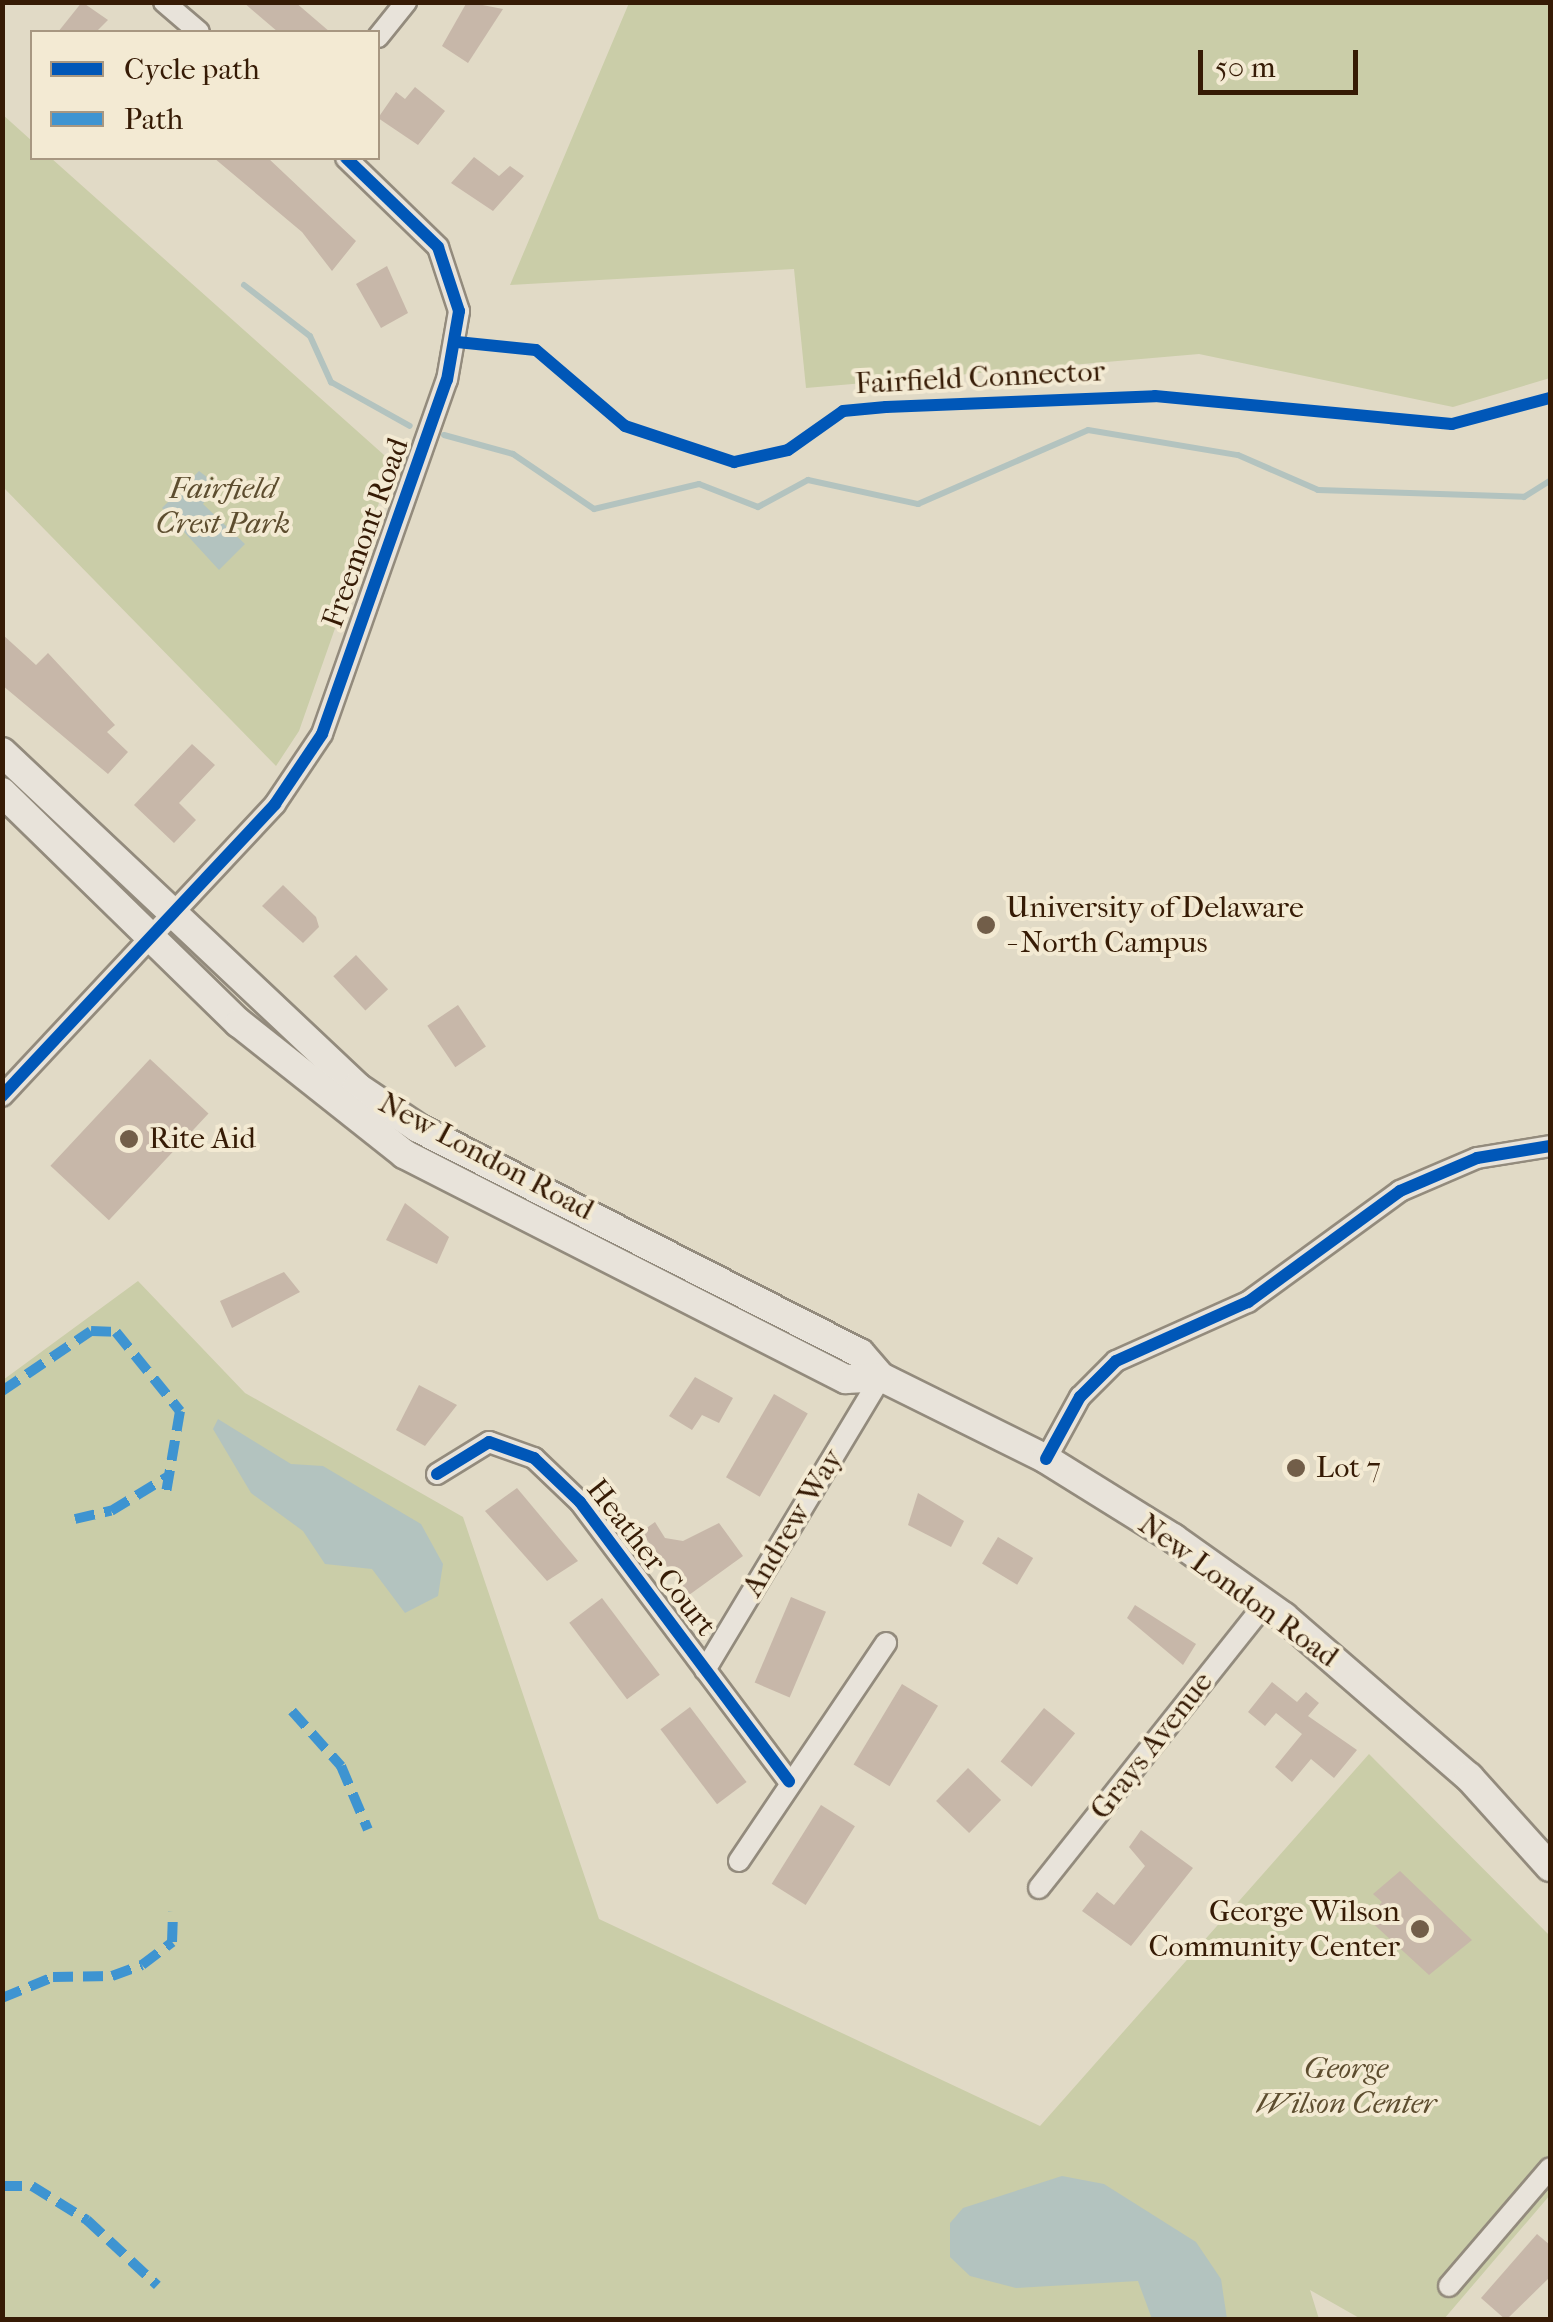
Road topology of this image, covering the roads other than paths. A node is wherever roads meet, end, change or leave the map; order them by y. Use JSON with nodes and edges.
{"nodes":[{"id":1,"x":164,"y":2,"type":"edge"},
{"id":2,"x":406,"y":2,"type":"edge"},
{"id":3,"x":197,"y":30,"type":"edge"},
{"id":4,"x":380,"y":34,"type":"edge"},
{"id":5,"x":348,"y":160,"type":"edge"},
{"id":6,"x":2,"y":752,"type":"edge"},
{"id":7,"x":2,"y":792,"type":"edge"},
{"id":8,"x":172,"y":914,"type":"junction"},
{"id":9,"x":151,"y":937,"type":"junction"},
{"id":10,"x":2,"y":1096,"type":"edge"},
{"id":11,"x":1550,"y":1146,"type":"edge"},
{"id":12,"x":881,"y":1378,"type":"junction"},
{"id":13,"x":1046,"y":1459,"type":"junction"},
{"id":14,"x":437,"y":1474,"type":"dead end"},
{"id":15,"x":1265,"y":1604,"type":"junction"},
{"id":16,"x":886,"y":1643,"type":"dead end"},
{"id":17,"x":705,"y":1670,"type":"junction"},
{"id":18,"x":790,"y":1781,"type":"junction"},
{"id":19,"x":739,"y":1861,"type":"dead end"},
{"id":20,"x":1550,"y":1867,"type":"edge"},
{"id":21,"x":1039,"y":1888,"type":"dead end"},
{"id":22,"x":1550,"y":2168,"type":"edge"},
{"id":23,"x":1449,"y":2286,"type":"dead end"}],
"edges":[{"from":1,"to":3,"type":"street"},
{"from":2,"to":4,"type":"street"},
{"from":5,"to":8,"type":"street","name":"Freemont Road"},
{"from":6,"to":8,"type":"main road","name":"New London Road"},
{"from":7,"to":9,"type":"main road","name":"New London Road"},
{"from":8,"to":9,"type":"street","name":"Freemont Road"},
{"from":8,"to":12,"type":"main road","name":"New London Road"},
{"from":9,"to":10,"type":"street","name":"Freemont Road"},
{"from":9,"to":12,"type":"main road","name":"New London Road"},
{"from":11,"to":13,"type":"street"},
{"from":12,"to":13,"type":"main road","name":"New London Road"},
{"from":12,"to":17,"type":"street","name":"Andrew Way"},
{"from":13,"to":15,"type":"main road","name":"New London Road"},
{"from":14,"to":17,"type":"street","name":"Heather Court"},
{"from":15,"to":20,"type":"main road","name":"New London Road"},
{"from":15,"to":21,"type":"street","name":"Grays Avenue"},
{"from":16,"to":18,"type":"street"},
{"from":17,"to":18,"type":"street","name":"Heather Court"},
{"from":18,"to":19,"type":"street"},
{"from":22,"to":23,"type":"street"}]}
